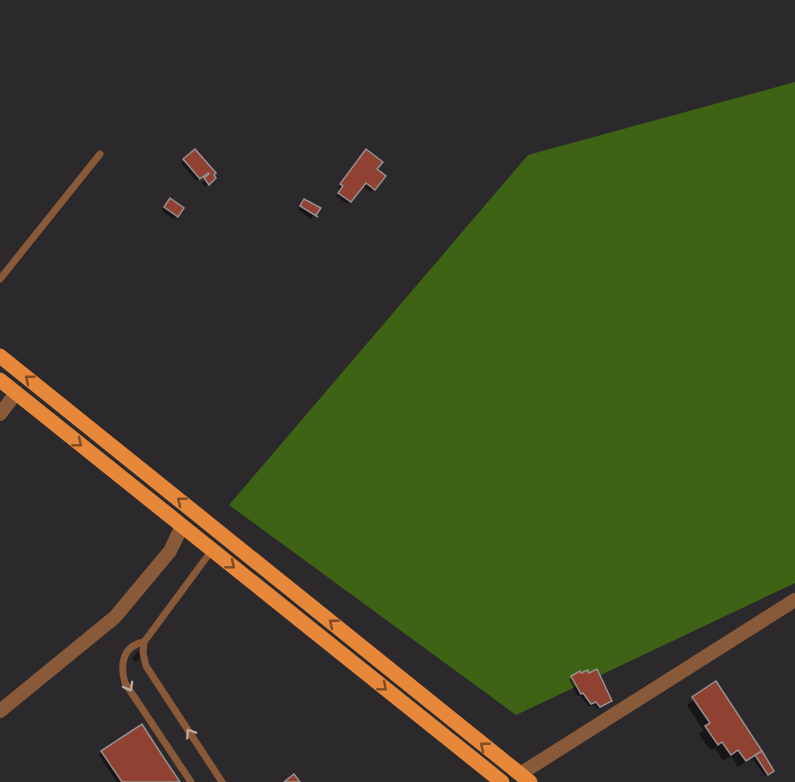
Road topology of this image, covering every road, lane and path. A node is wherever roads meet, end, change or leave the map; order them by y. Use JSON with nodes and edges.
{"nodes":[{"id":1,"x":100,"y":154,"type":"dead end"},
{"id":2,"x":0,"y":279,"type":"edge"},
{"id":3,"x":0,"y":356,"type":"edge"},
{"id":4,"x":0,"y":380,"type":"edge"},
{"id":5,"x":16,"y":393,"type":"junction"},
{"id":6,"x":0,"y":414,"type":"edge"},
{"id":7,"x":182,"y":526,"type":"junction"},
{"id":8,"x":212,"y":550,"type":"junction"},
{"id":9,"x":795,"y":600,"type":"edge"},
{"id":10,"x":144,"y":642,"type":"junction"},
{"id":11,"x":0,"y":711,"type":"edge"},
{"id":12,"x":525,"y":778,"type":"edge"},
{"id":13,"x":191,"y":782,"type":"edge"},
{"id":14,"x":222,"y":782,"type":"edge"},
{"id":15,"x":502,"y":782,"type":"edge"}],
"edges":[{"from":1,"to":2,"type":"lane"},
{"from":12,"to":3,"type":"main road","one_way":true},
{"from":4,"to":5,"type":"main road"},
{"from":5,"to":6,"type":"street"},
{"from":5,"to":7,"type":"main road","one_way":true},
{"from":7,"to":8,"type":"main road"},
{"from":7,"to":11,"type":"street"},
{"from":8,"to":10,"type":"lane"},
{"from":8,"to":15,"type":"main road","one_way":true},
{"from":9,"to":12,"type":"street"},
{"from":10,"to":13,"type":"lane","one_way":true},
{"from":14,"to":10,"type":"lane","one_way":true}]}
